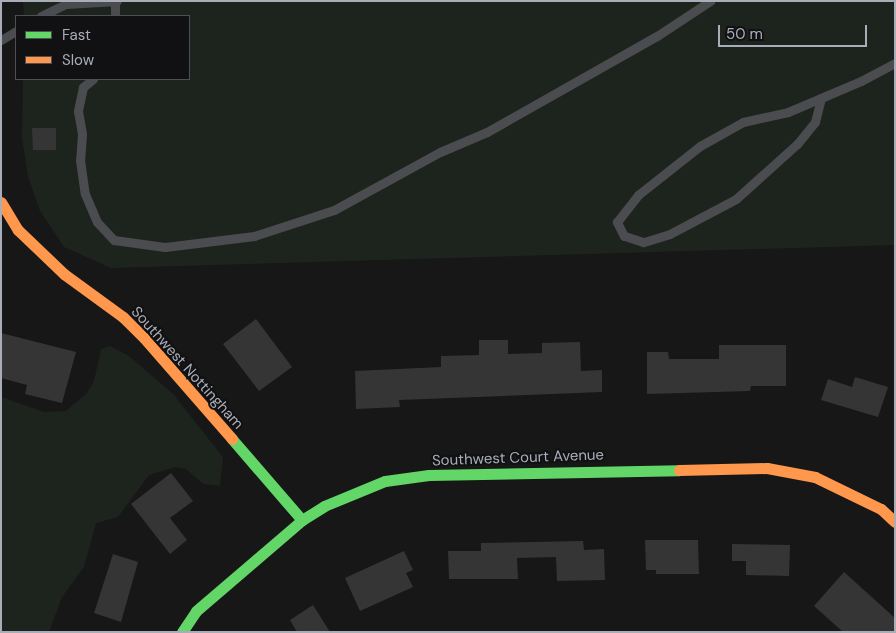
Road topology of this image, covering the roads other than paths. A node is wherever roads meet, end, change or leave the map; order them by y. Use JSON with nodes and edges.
{"nodes":[{"id":1,"x":710,"y":1,"type":"edge"},
{"id":2,"x":116,"y":2,"type":"edge"},
{"id":3,"x":43,"y":15,"type":"edge"},
{"id":4,"x":115,"y":15,"type":"edge"},
{"id":5,"x":15,"y":32,"type":"edge"},
{"id":6,"x":1,"y":40,"type":"edge"},
{"id":7,"x":895,"y":63,"type":"edge"},
{"id":8,"x":93,"y":80,"type":"edge"},
{"id":9,"x":821,"y":98,"type":"junction"},
{"id":10,"x":1,"y":202,"type":"edge"},
{"id":11,"x":302,"y":520,"type":"junction"},
{"id":12,"x":895,"y":522,"type":"edge"},
{"id":13,"x":182,"y":632,"type":"edge"}],
"edges":[{"from":1,"to":8,"type":"lane"},
{"from":2,"to":3,"type":"lane"},
{"from":2,"to":4,"type":"lane"},
{"from":5,"to":6,"type":"lane"},
{"from":7,"to":9,"type":"lane"},
{"from":9,"to":9,"type":"lane"},
{"from":10,"to":11,"type":"street","name":"Southwest Nottingham"},
{"from":11,"to":12,"type":"street","name":"Southwest Court Avenue"},
{"from":11,"to":13,"type":"street","name":"Southwest Court Avenue"}]}
